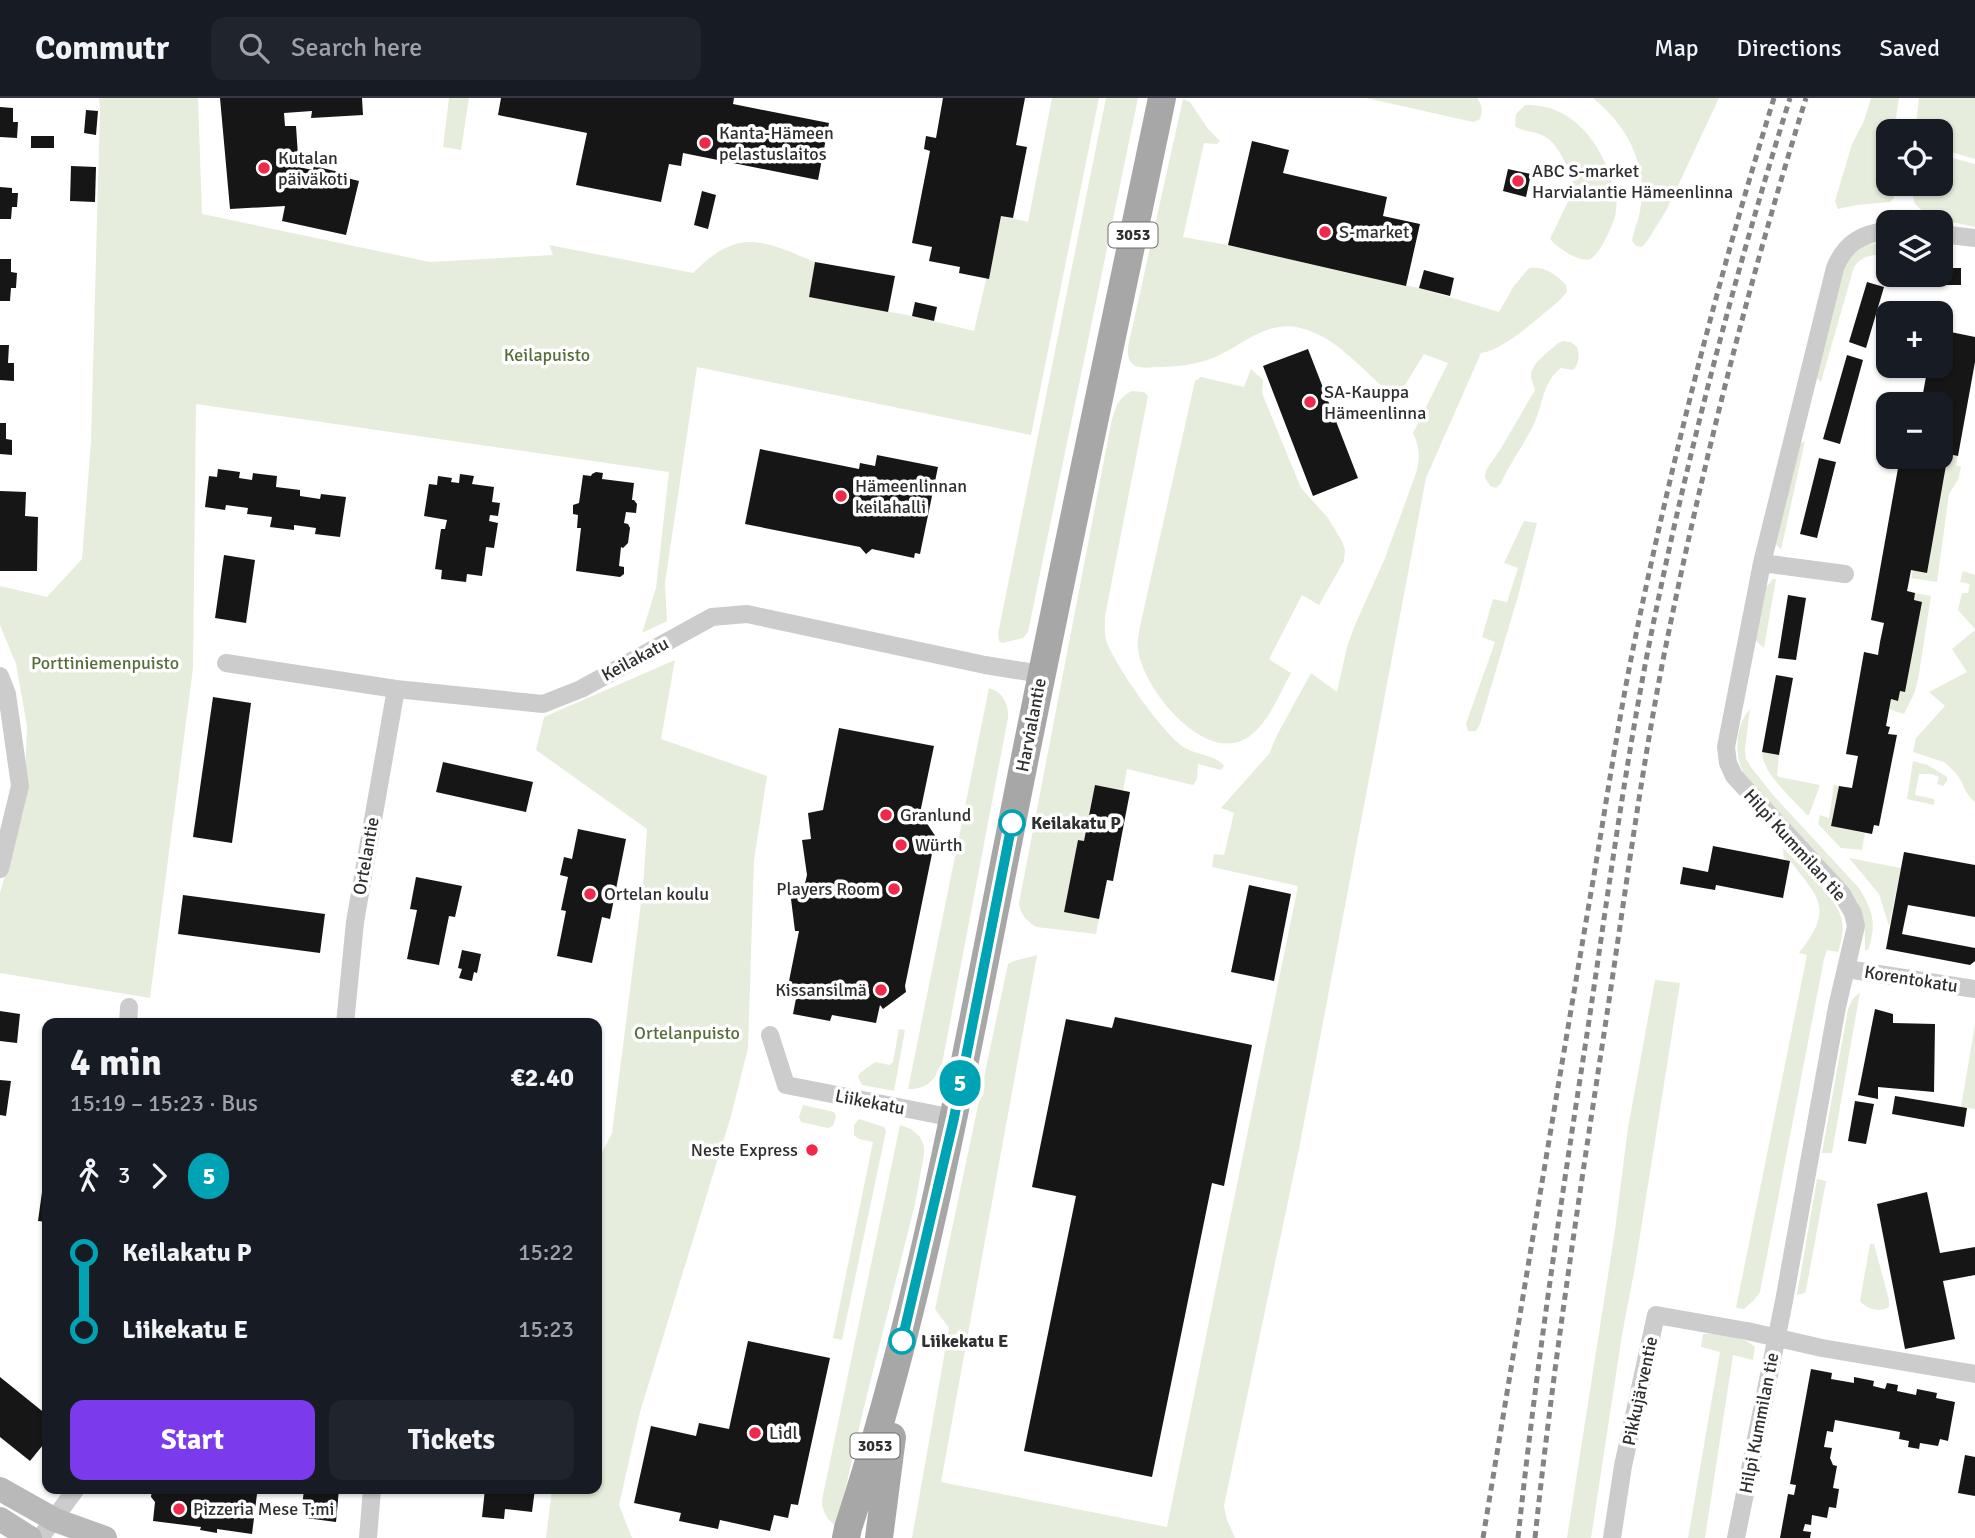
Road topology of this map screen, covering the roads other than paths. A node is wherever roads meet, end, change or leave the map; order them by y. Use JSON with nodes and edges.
{"nodes":[{"id":1,"x":1162,"y":98,"type":"edge"},
{"id":2,"x":1876,"y":232,"type":"edge"},
{"id":3,"x":1953,"y":235,"type":"edge"},
{"id":4,"x":1975,"y":238,"type":"edge"},
{"id":5,"x":1762,"y":562,"type":"junction"},
{"id":6,"x":1845,"y":574,"type":"dead end"},
{"id":7,"x":226,"y":663,"type":"dead end"},
{"id":8,"x":1041,"y":674,"type":"junction"},
{"id":9,"x":0,"y":676,"type":"edge"},
{"id":10,"x":396,"y":689,"type":"junction"},
{"id":11,"x":0,"y":869,"type":"edge"},
{"id":12,"x":1847,"y":969,"type":"junction"},
{"id":13,"x":1975,"y":989,"type":"edge"},
{"id":14,"x":346,"y":1018,"type":"edge"},
{"id":15,"x":770,"y":1035,"type":"dead end"},
{"id":16,"x":954,"y":1118,"type":"junction"},
{"id":17,"x":1776,"y":1338,"type":"junction"},
{"id":18,"x":900,"y":1353,"type":"junction"},
{"id":19,"x":1975,"y":1374,"type":"edge"},
{"id":20,"x":0,"y":1489,"type":"edge"},
{"id":21,"x":72,"y":1494,"type":"edge"},
{"id":22,"x":372,"y":1494,"type":"edge"},
{"id":23,"x":0,"y":1519,"type":"edge"},
{"id":24,"x":47,"y":1529,"type":"edge"},
{"id":25,"x":30,"y":1538,"type":"edge"},
{"id":26,"x":105,"y":1538,"type":"edge"},
{"id":27,"x":368,"y":1538,"type":"edge"},
{"id":28,"x":846,"y":1538,"type":"edge"},
{"id":29,"x":879,"y":1538,"type":"edge"},
{"id":30,"x":1612,"y":1538,"type":"edge"},
{"id":31,"x":1736,"y":1538,"type":"edge"}],
"edges":[{"from":1,"to":8,"type":"main road","name":"Harvialantie","number":"3053"},
{"from":2,"to":5,"type":"street","name":"Hilpi Kummilan tie"},
{"from":3,"to":4,"type":"street"},
{"from":5,"to":6,"type":"street"},
{"from":5,"to":12,"type":"street","name":"Hilpi Kummilan tie"},
{"from":7,"to":10,"type":"street","name":"Keilakatu"},
{"from":8,"to":10,"type":"street","name":"Keilakatu"},
{"from":8,"to":16,"type":"main road","name":"Harvialantie","number":"3053"},
{"from":9,"to":11,"type":"street"},
{"from":10,"to":14,"type":"street","name":"Ortelantie"},
{"from":12,"to":13,"type":"street","name":"Korentokatu"},
{"from":12,"to":17,"type":"street","name":"Hilpi Kummilan tie"},
{"from":15,"to":16,"type":"street","name":"Liikekatu"},
{"from":16,"to":18,"type":"main road","name":"Harvialantie","number":"3053"},
{"from":17,"to":19,"type":"street","name":"Pikkujärventie"},
{"from":17,"to":30,"type":"street","name":"Pikkujärventie"},
{"from":17,"to":31,"type":"street","name":"Hilpi Kummilan tie"},
{"from":18,"to":28,"type":"main road","name":"Harvialantie","number":"3053"},
{"from":18,"to":29,"type":"main road","name":"Harvialantie","number":"3053"},
{"from":20,"to":24,"type":"main road"},
{"from":21,"to":24,"type":"street"},
{"from":22,"to":27,"type":"street"},
{"from":23,"to":25,"type":"main road"},
{"from":24,"to":26,"type":"main road"}]}
